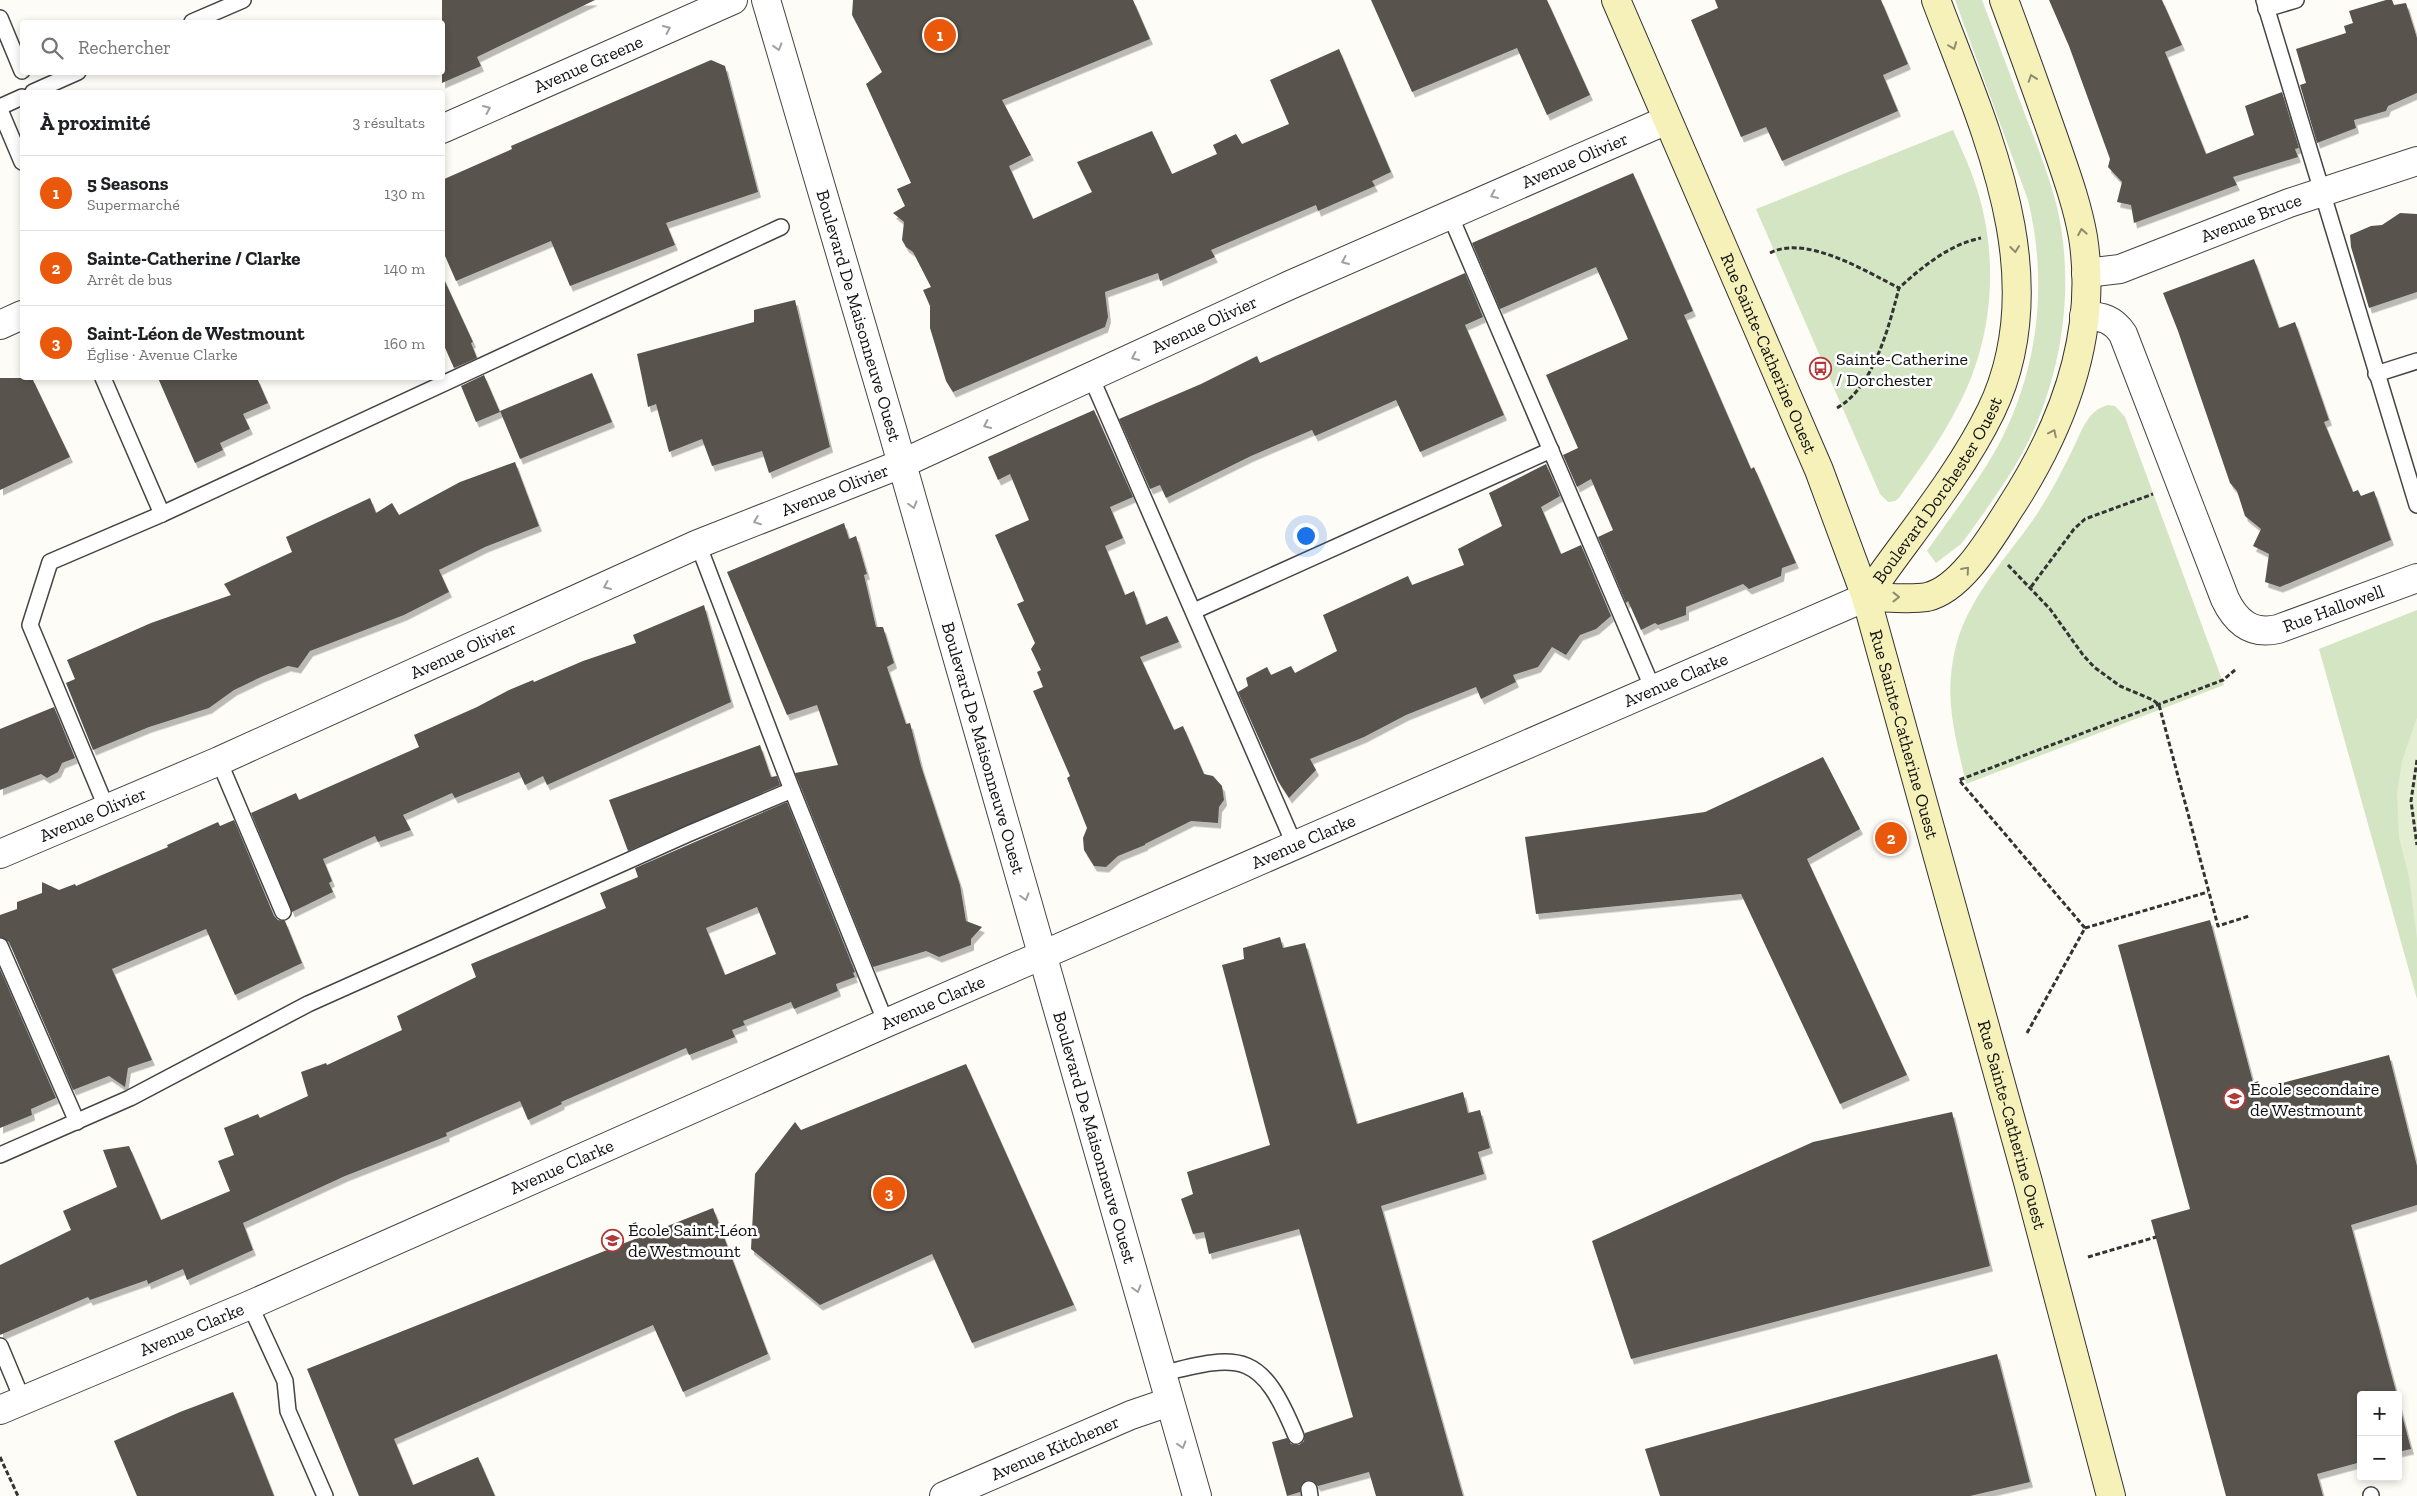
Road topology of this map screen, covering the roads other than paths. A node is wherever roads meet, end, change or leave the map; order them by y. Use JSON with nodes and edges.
{"nodes":[{"id":1,"x":242,"y":0,"type":"edge"},
{"id":2,"x":733,"y":0,"type":"edge"},
{"id":3,"x":766,"y":0,"type":"edge"},
{"id":4,"x":1616,"y":0,"type":"edge"},
{"id":5,"x":1936,"y":0,"type":"edge"},
{"id":6,"x":2004,"y":0,"type":"edge"},
{"id":7,"x":2296,"y":0,"type":"edge"},
{"id":8,"x":2265,"y":4,"type":"edge"},
{"id":9,"x":0,"y":18,"type":"edge"},
{"id":10,"x":197,"y":20,"type":"edge"},
{"id":11,"x":20,"y":65,"type":"edge"},
{"id":12,"x":24,"y":75,"type":"edge"},
{"id":13,"x":71,"y":75,"type":"edge"},
{"id":14,"x":31,"y":90,"type":"edge"},
{"id":15,"x":37,"y":90,"type":"edge"},
{"id":16,"x":20,"y":98,"type":"edge"},
{"id":17,"x":0,"y":108,"type":"edge"},
{"id":18,"x":1667,"y":120,"type":"junction"},
{"id":19,"x":445,"y":128,"type":"edge"},
{"id":20,"x":20,"y":157,"type":"edge"},
{"id":21,"x":2417,"y":161,"type":"edge"},
{"id":22,"x":2321,"y":192,"type":"junction"},
{"id":23,"x":1450,"y":215,"type":"junction"},
{"id":24,"x":781,"y":227,"type":"dead end"},
{"id":25,"x":2086,"y":273,"type":"junction"},
{"id":26,"x":20,"y":316,"type":"edge"},
{"id":27,"x":2084,"y":316,"type":"junction"},
{"id":28,"x":0,"y":325,"type":"edge"},
{"id":29,"x":2417,"y":362,"type":"edge"},
{"id":30,"x":2376,"y":374,"type":"junction"},
{"id":31,"x":1092,"y":377,"type":"junction"},
{"id":32,"x":104,"y":380,"type":"edge"},
{"id":33,"x":1551,"y":450,"type":"junction"},
{"id":34,"x":901,"y":464,"type":"junction"},
{"id":35,"x":2417,"y":505,"type":"edge"},
{"id":36,"x":162,"y":514,"type":"junction"},
{"id":37,"x":698,"y":544,"type":"junction"},
{"id":38,"x":2417,"y":578,"type":"edge"},
{"id":39,"x":1866,"y":597,"type":"junction"},
{"id":40,"x":1194,"y":611,"type":"junction"},
{"id":41,"x":1653,"y":689,"type":"junction"},
{"id":42,"x":219,"y":761,"type":"junction"},
{"id":43,"x":792,"y":790,"type":"junction"},
{"id":44,"x":107,"y":809,"type":"junction"},
{"id":45,"x":1295,"y":846,"type":"junction"},
{"id":46,"x":0,"y":854,"type":"edge"},
{"id":47,"x":282,"y":912,"type":"dead end"},
{"id":48,"x":0,"y":946,"type":"edge"},
{"id":49,"x":1042,"y":956,"type":"junction"},
{"id":50,"x":886,"y":1023,"type":"junction"},
{"id":51,"x":77,"y":1122,"type":"junction"},
{"id":52,"x":0,"y":1155,"type":"edge"},
{"id":53,"x":250,"y":1305,"type":"junction"},
{"id":54,"x":0,"y":1346,"type":"edge"},
{"id":55,"x":1161,"y":1374,"type":"junction"},
{"id":56,"x":1169,"y":1402,"type":"junction"},
{"id":57,"x":11,"y":1406,"type":"edge"},
{"id":58,"x":1296,"y":1436,"type":"dead end"},
{"id":59,"x":325,"y":1496,"type":"edge"},
{"id":60,"x":944,"y":1496,"type":"edge"},
{"id":61,"x":1197,"y":1496,"type":"edge"},
{"id":62,"x":2111,"y":1496,"type":"edge"}],
"edges":[{"from":1,"to":10,"type":"lane"},
{"from":19,"to":2,"type":"street","name":"Avenue Greene","one_way":true},
{"from":3,"to":34,"type":"street","name":"Boulevard De Maisonneuve Ouest","one_way":true},
{"from":4,"to":18,"type":"main road","name":"Rue Sainte-Catherine Ouest"},
{"from":5,"to":39,"type":"main road","name":"Boulevard Dorchester Ouest","one_way":true},
{"from":25,"to":6,"type":"main road","name":"Boulevard Dorchester Ouest","one_way":true},
{"from":7,"to":8,"type":"lane"},
{"from":8,"to":22,"type":"lane"},
{"from":9,"to":11,"type":"lane"},
{"from":12,"to":14,"type":"lane"},
{"from":13,"to":15,"type":"lane"},
{"from":16,"to":17,"type":"lane"},
{"from":17,"to":20,"type":"lane"},
{"from":18,"to":23,"type":"street","name":"Avenue Olivier","one_way":true},
{"from":18,"to":39,"type":"main road","name":"Rue Sainte-Catherine Ouest"},
{"from":21,"to":22,"type":"street","name":"Avenue Bruce"},
{"from":22,"to":25,"type":"street","name":"Avenue Bruce"},
{"from":22,"to":30,"type":"lane"},
{"from":23,"to":31,"type":"street","name":"Avenue Olivier","one_way":true},
{"from":23,"to":33,"type":"lane"},
{"from":24,"to":36,"type":"lane"},
{"from":25,"to":27,"type":"main road","name":"Boulevard Dorchester Ouest"},
{"from":26,"to":28,"type":"street"},
{"from":27,"to":38,"type":"street","name":"Rue Hallowell"},
{"from":39,"to":27,"type":"main road","name":"Boulevard Dorchester Ouest","one_way":true},
{"from":29,"to":30,"type":"lane"},
{"from":30,"to":35,"type":"lane"},
{"from":31,"to":34,"type":"street","name":"Avenue Olivier","one_way":true},
{"from":31,"to":40,"type":"lane"},
{"from":32,"to":36,"type":"lane"},
{"from":33,"to":40,"type":"lane"},
{"from":33,"to":41,"type":"lane"},
{"from":34,"to":37,"type":"street","name":"Avenue Olivier","one_way":true},
{"from":34,"to":49,"type":"street","name":"Boulevard De Maisonneuve Ouest","one_way":true},
{"from":36,"to":44,"type":"lane"},
{"from":37,"to":42,"type":"street","name":"Avenue Olivier","one_way":true},
{"from":37,"to":43,"type":"lane"},
{"from":39,"to":41,"type":"street","name":"Avenue Clarke"},
{"from":39,"to":62,"type":"main road","name":"Rue Sainte-Catherine Ouest"},
{"from":40,"to":45,"type":"lane"},
{"from":41,"to":45,"type":"street","name":"Avenue Clarke"},
{"from":42,"to":44,"type":"street","name":"Avenue Olivier"},
{"from":42,"to":47,"type":"lane"},
{"from":43,"to":50,"type":"lane"},
{"from":43,"to":51,"type":"lane"},
{"from":44,"to":46,"type":"street","name":"Avenue Olivier"},
{"from":45,"to":49,"type":"street","name":"Avenue Clarke"},
{"from":48,"to":51,"type":"lane"},
{"from":49,"to":50,"type":"street","name":"Avenue Clarke"},
{"from":49,"to":55,"type":"street","name":"Boulevard De Maisonneuve Ouest","one_way":true},
{"from":50,"to":53,"type":"street","name":"Avenue Clarke"},
{"from":51,"to":52,"type":"lane"},
{"from":53,"to":57,"type":"street","name":"Avenue Clarke"},
{"from":53,"to":59,"type":"lane"},
{"from":54,"to":57,"type":"lane"},
{"from":55,"to":56,"type":"street","name":"Boulevard De Maisonneuve Ouest"},
{"from":55,"to":58,"type":"lane"},
{"from":56,"to":60,"type":"street","name":"Avenue Kitchener"},
{"from":56,"to":61,"type":"street","name":"Boulevard De Maisonneuve Ouest","one_way":true}]}
